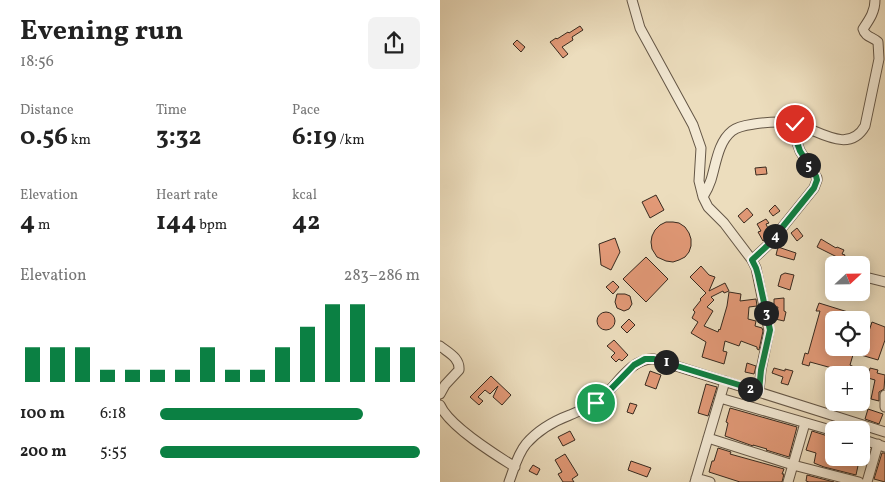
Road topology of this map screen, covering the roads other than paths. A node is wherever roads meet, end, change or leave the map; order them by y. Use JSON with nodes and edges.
{"nodes":[{"id":1,"x":632,"y":0,"type":"edge"},
{"id":2,"x":875,"y":0,"type":"edge"},
{"id":3,"x":790,"y":123,"type":"junction"},
{"id":4,"x":703,"y":198,"type":"junction"},
{"id":5,"x":752,"y":260,"type":"junction"},
{"id":6,"x":870,"y":278,"type":"edge"},
{"id":7,"x":885,"y":282,"type":"edge"},
{"id":8,"x":440,"y":346,"type":"edge"},
{"id":9,"x":725,"y":381,"type":"junction"},
{"id":10,"x":759,"y":391,"type":"junction"},
{"id":11,"x":440,"y":394,"type":"edge"},
{"id":12,"x":885,"y":395,"type":"edge"},
{"id":13,"x":720,"y":398,"type":"junction"},
{"id":14,"x":440,"y":405,"type":"edge"},
{"id":15,"x":885,"y":407,"type":"edge"},
{"id":16,"x":805,"y":423,"type":"junction"},
{"id":17,"x":825,"y":429,"type":"edge"},
{"id":18,"x":885,"y":432,"type":"edge"},
{"id":19,"x":708,"y":438,"type":"junction"},
{"id":20,"x":881,"y":445,"type":"edge"},
{"id":21,"x":793,"y":465,"type":"junction"},
{"id":22,"x":515,"y":467,"type":"junction"},
{"id":23,"x":695,"y":480,"type":"edge"},
{"id":24,"x":509,"y":482,"type":"edge"},
{"id":25,"x":710,"y":482,"type":"edge"},
{"id":26,"x":788,"y":482,"type":"edge"},
{"id":27,"x":859,"y":482,"type":"edge"},
{"id":28,"x":867,"y":482,"type":"edge"}],
"edges":[{"from":1,"to":4,"type":"street"},
{"from":2,"to":3,"type":"street"},
{"from":3,"to":4,"type":"street"},
{"from":3,"to":5,"type":"street"},
{"from":4,"to":5,"type":"street"},
{"from":5,"to":10,"type":"street"},
{"from":6,"to":7,"type":"street"},
{"from":8,"to":11,"type":"street"},
{"from":9,"to":10,"type":"street"},
{"from":9,"to":13,"type":"street"},
{"from":9,"to":22,"type":"street"},
{"from":10,"to":18,"type":"street"},
{"from":12,"to":15,"type":"street"},
{"from":13,"to":16,"type":"street"},
{"from":13,"to":19,"type":"street"},
{"from":14,"to":22,"type":"street"},
{"from":16,"to":17,"type":"street"},
{"from":16,"to":21,"type":"street"},
{"from":19,"to":21,"type":"street"},
{"from":19,"to":23,"type":"street"},
{"from":20,"to":28,"type":"street"},
{"from":21,"to":26,"type":"street"},
{"from":21,"to":27,"type":"street"},
{"from":22,"to":24,"type":"street"},
{"from":23,"to":25,"type":"street"}]}
